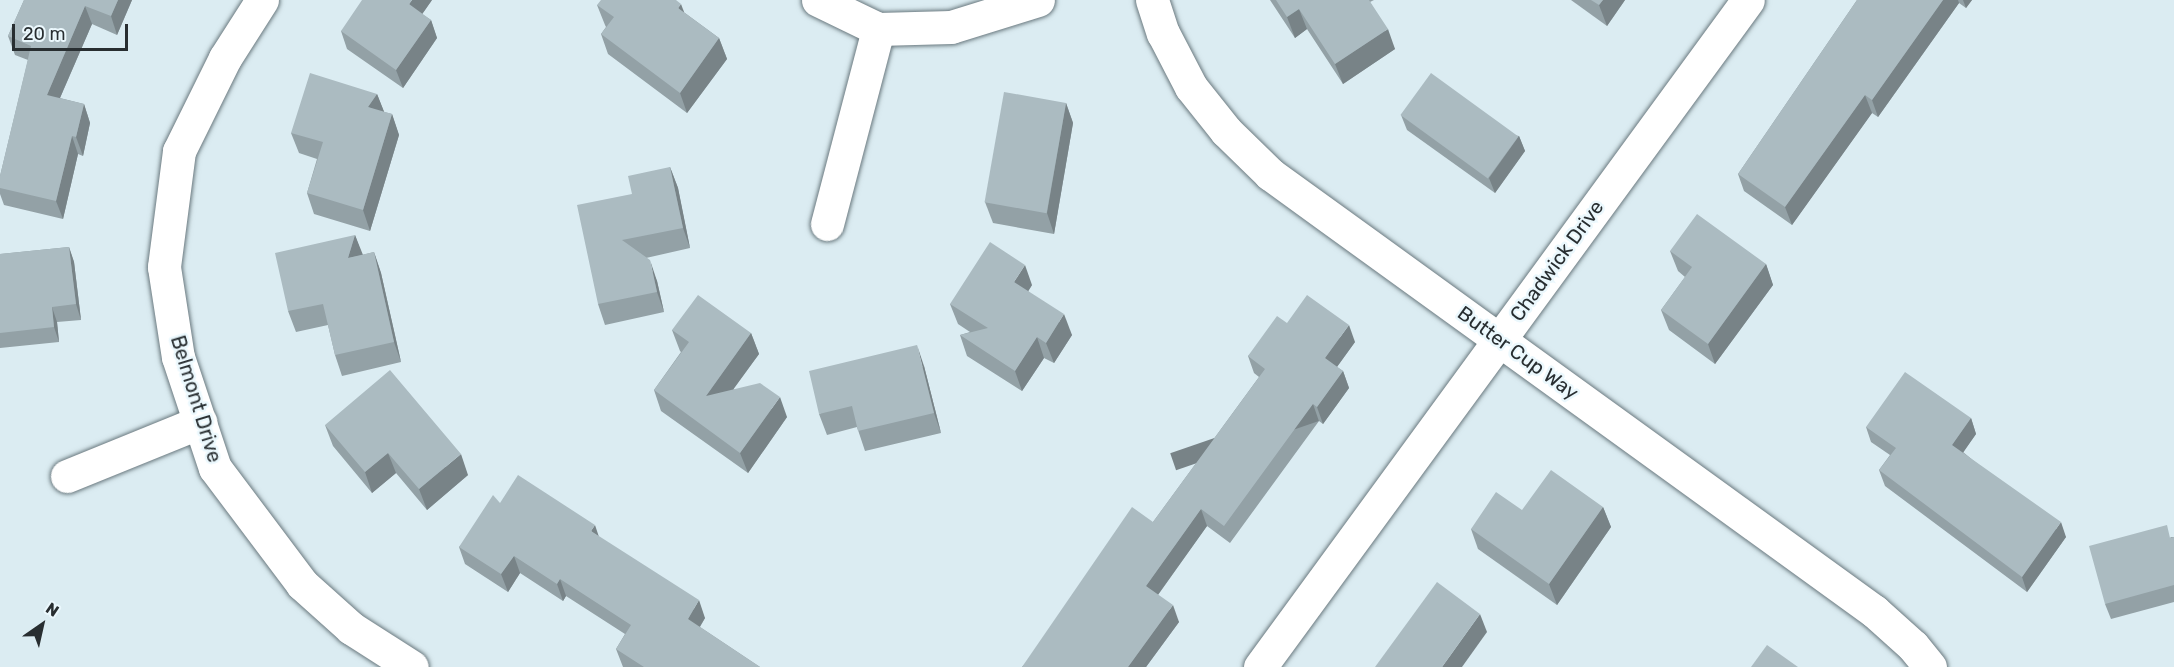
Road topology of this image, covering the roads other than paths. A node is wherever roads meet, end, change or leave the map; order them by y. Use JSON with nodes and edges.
{"nodes":[{"id":1,"x":262,"y":0,"type":"edge"},
{"id":2,"x":818,"y":0,"type":"edge"},
{"id":3,"x":1038,"y":0,"type":"edge"},
{"id":4,"x":1152,"y":0,"type":"edge"},
{"id":5,"x":1748,"y":0,"type":"edge"},
{"id":6,"x":878,"y":29,"type":"junction"},
{"id":7,"x":827,"y":224,"type":"dead end"},
{"id":8,"x":1499,"y":340,"type":"junction"},
{"id":9,"x":200,"y":422,"type":"junction"},
{"id":10,"x":67,"y":476,"type":"dead end"},
{"id":11,"x":412,"y":667,"type":"edge"},
{"id":12,"x":1260,"y":667,"type":"edge"},
{"id":13,"x":1930,"y":667,"type":"edge"}],
"edges":[{"from":1,"to":9,"type":"street","name":"Belmont Drive"},
{"from":2,"to":6,"type":"street"},
{"from":3,"to":6,"type":"street"},
{"from":4,"to":8,"type":"street","name":"Butter Cup Way"},
{"from":5,"to":8,"type":"street","name":"Chadwick Drive"},
{"from":6,"to":7,"type":"street"},
{"from":8,"to":12,"type":"street","name":"Chadwick Drive"},
{"from":8,"to":13,"type":"street","name":"Butter Cup Way"},
{"from":9,"to":10,"type":"street"},
{"from":9,"to":11,"type":"street","name":"Belmont Drive"}]}
